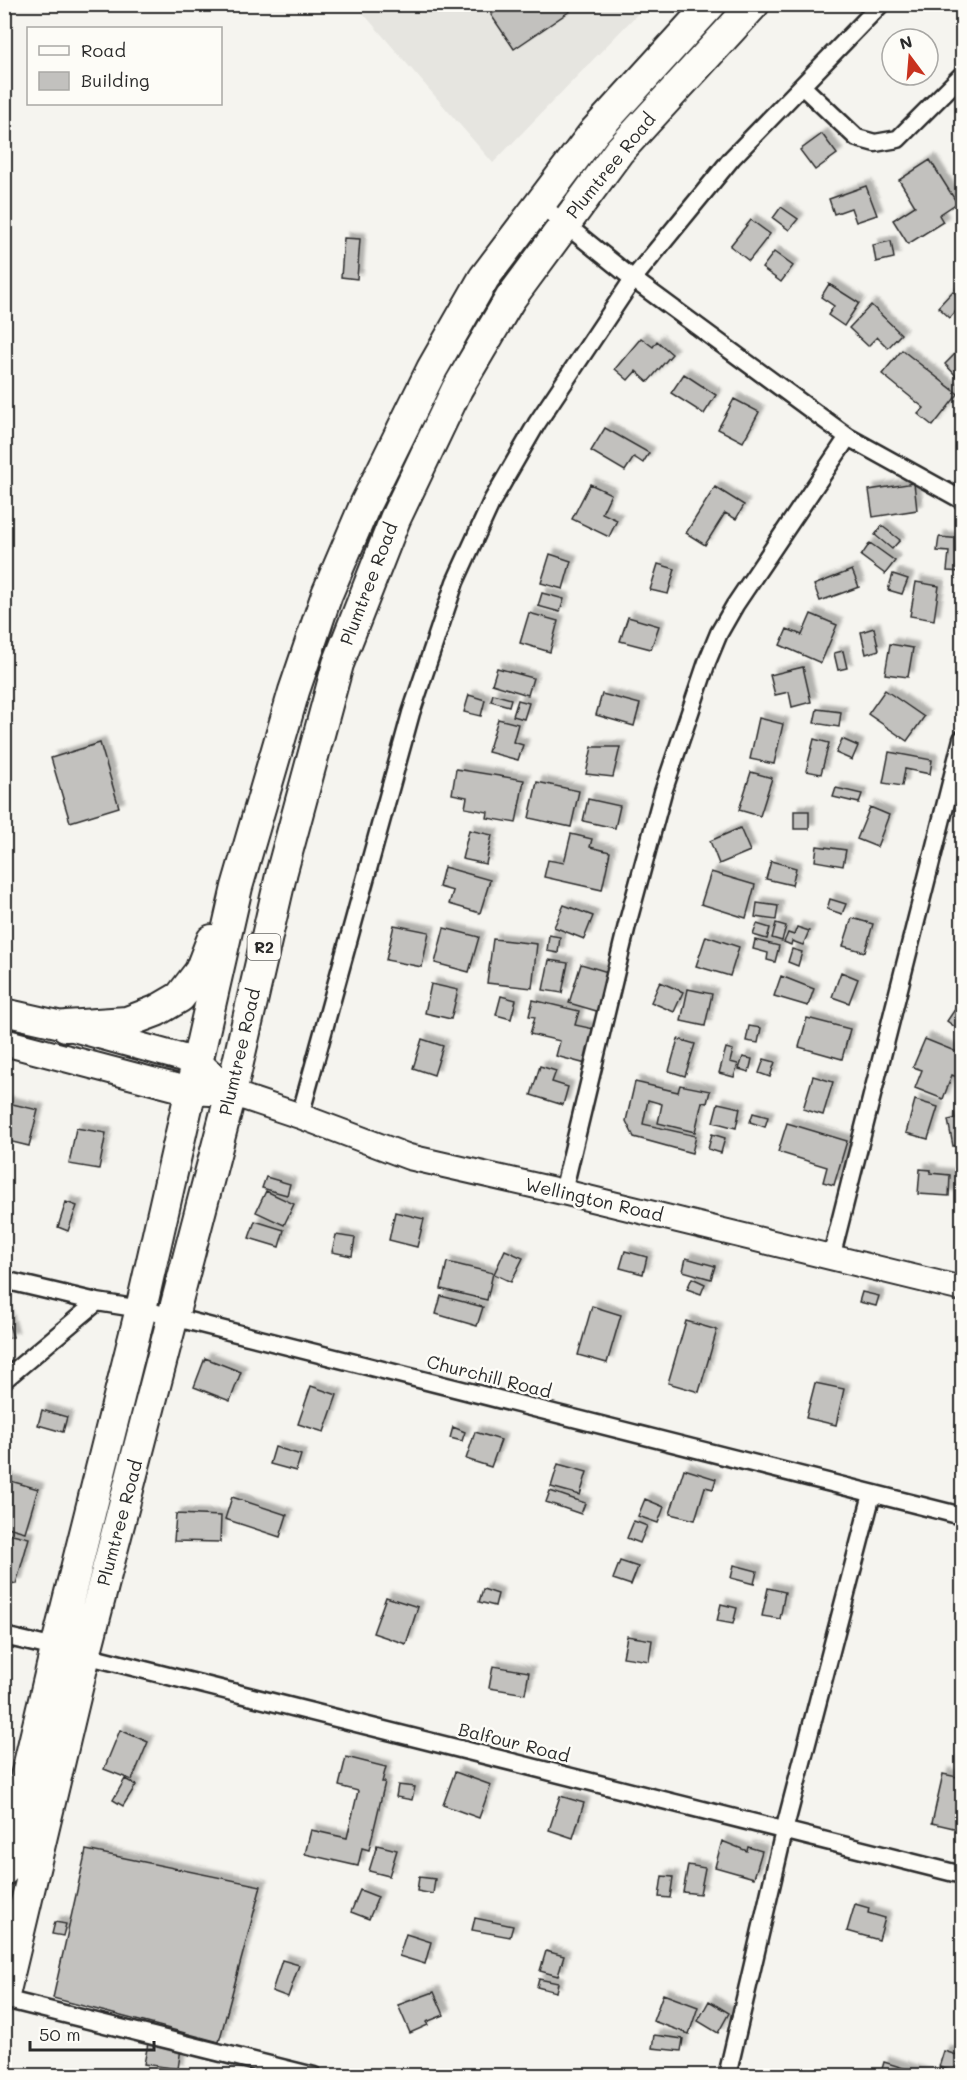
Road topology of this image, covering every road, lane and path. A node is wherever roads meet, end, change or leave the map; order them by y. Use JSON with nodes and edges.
{"nodes":[{"id":1,"x":711,"y":4,"type":"edge"},
{"id":2,"x":754,"y":4,"type":"edge"},
{"id":3,"x":881,"y":4,"type":"edge"},
{"id":4,"x":963,"y":75,"type":"edge"},
{"id":5,"x":802,"y":86,"type":"junction"},
{"id":6,"x":540,"y":204,"type":"junction"},
{"id":7,"x":564,"y":224,"type":"junction"},
{"id":8,"x":633,"y":279,"type":"junction"},
{"id":9,"x":848,"y":437,"type":"junction"},
{"id":10,"x":963,"y":500,"type":"edge"},
{"id":11,"x":963,"y":739,"type":"edge"},
{"id":12,"x":237,"y":886,"type":"junction"},
{"id":13,"x":4,"y":1012,"type":"edge"},
{"id":14,"x":66,"y":1026,"type":"junction"},
{"id":15,"x":4,"y":1042,"type":"edge"},
{"id":16,"x":198,"y":1062,"type":"junction"},
{"id":17,"x":190,"y":1090,"type":"junction"},
{"id":18,"x":231,"y":1093,"type":"junction"},
{"id":19,"x":300,"y":1116,"type":"junction"},
{"id":20,"x":563,"y":1192,"type":"junction"},
{"id":21,"x":831,"y":1258,"type":"junction"},
{"id":22,"x":4,"y":1280,"type":"edge"},
{"id":23,"x":963,"y":1289,"type":"edge"},
{"id":24,"x":97,"y":1302,"type":"junction"},
{"id":25,"x":141,"y":1309,"type":"junction"},
{"id":26,"x":174,"y":1317,"type":"junction"},
{"id":27,"x":4,"y":1380,"type":"edge"},
{"id":28,"x":872,"y":1494,"type":"junction"},
{"id":29,"x":963,"y":1516,"type":"edge"},
{"id":30,"x":4,"y":1636,"type":"edge"},
{"id":31,"x":56,"y":1649,"type":"junction"},
{"id":32,"x":85,"y":1655,"type":"junction"},
{"id":33,"x":784,"y":1831,"type":"junction"},
{"id":34,"x":4,"y":1870,"type":"edge"},
{"id":35,"x":963,"y":1875,"type":"edge"},
{"id":36,"x":4,"y":1997,"type":"edge"},
{"id":37,"x":314,"y":2076,"type":"edge"},
{"id":38,"x":727,"y":2076,"type":"edge"}],
"edges":[{"from":1,"to":6,"type":"highway","name":"Plumtree Road","number":"R2"},
{"from":2,"to":7,"type":"highway","name":"Plumtree Road","number":"R2"},
{"from":3,"to":5,"type":"street"},
{"from":4,"to":5,"type":"street"},
{"from":5,"to":8,"type":"street"},
{"from":6,"to":7,"type":"street"},
{"from":6,"to":12,"type":"highway","name":"Plumtree Road","number":"R2"},
{"from":7,"to":8,"type":"street"},
{"from":7,"to":18,"type":"highway","name":"Plumtree Road","number":"R2"},
{"from":8,"to":9,"type":"street"},
{"from":8,"to":19,"type":"street"},
{"from":9,"to":10,"type":"street"},
{"from":9,"to":20,"type":"street"},
{"from":11,"to":21,"type":"street"},
{"from":12,"to":14,"type":"highway"},
{"from":12,"to":16,"type":"highway","name":"Plumtree Road","number":"R2"},
{"from":13,"to":14,"type":"main road"},
{"from":14,"to":16,"type":"main road"},
{"from":15,"to":17,"type":"main road"},
{"from":16,"to":17,"type":"highway","name":"Plumtree Road","number":"R2"},
{"from":16,"to":18,"type":"main road"},
{"from":17,"to":18,"type":"main road"},
{"from":17,"to":25,"type":"highway","name":"Plumtree Road","number":"R2"},
{"from":18,"to":19,"type":"main road","name":"Wellington Road"},
{"from":18,"to":26,"type":"highway","name":"Plumtree Road","number":"R2"},
{"from":19,"to":20,"type":"main road","name":"Wellington Road"},
{"from":20,"to":21,"type":"main road","name":"Wellington Road"},
{"from":21,"to":23,"type":"main road","name":"Wellington Road"},
{"from":22,"to":24,"type":"street","name":"Churchill Road"},
{"from":24,"to":25,"type":"street","name":"Churchill Road"},
{"from":24,"to":27,"type":"street"},
{"from":25,"to":26,"type":"street","name":"Churchill Road"},
{"from":25,"to":31,"type":"highway","name":"Plumtree Road","number":"R2"},
{"from":26,"to":28,"type":"street","name":"Churchill Road"},
{"from":26,"to":32,"type":"highway","name":"Plumtree Road","number":"R2"},
{"from":28,"to":29,"type":"street","name":"Churchill Road"},
{"from":28,"to":33,"type":"street"},
{"from":30,"to":31,"type":"street","name":"Balfour Road"},
{"from":31,"to":32,"type":"street","name":"Balfour Road"},
{"from":31,"to":34,"type":"highway","name":"Plumtree Road","number":"R2"},
{"from":32,"to":33,"type":"street","name":"Balfour Road"},
{"from":32,"to":36,"type":"highway","name":"Plumtree Road","number":"R2"},
{"from":33,"to":35,"type":"street","name":"Balfour Road"},
{"from":33,"to":38,"type":"street"},
{"from":36,"to":37,"type":"street"}]}
